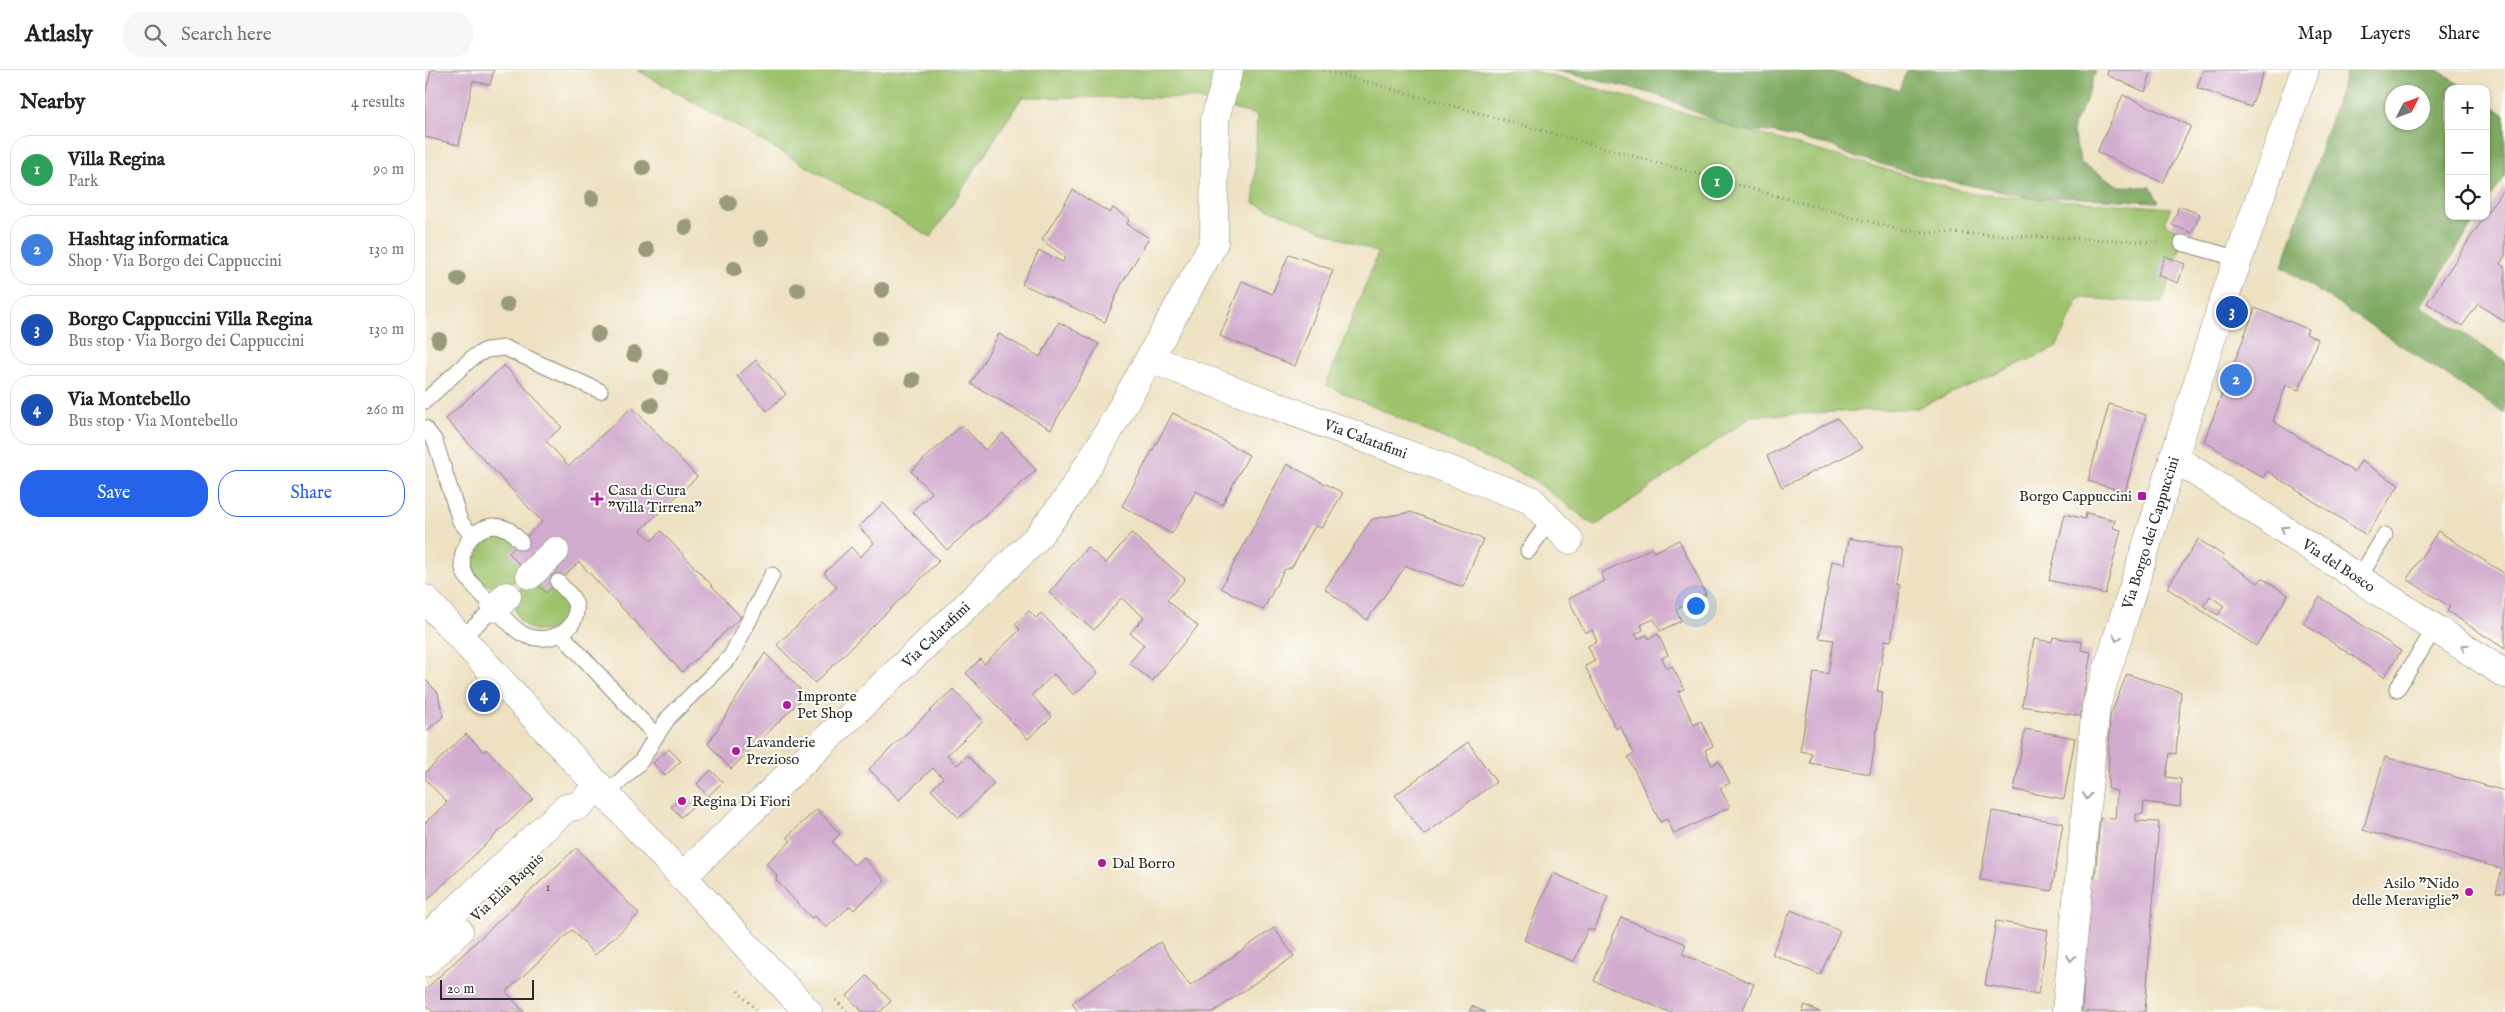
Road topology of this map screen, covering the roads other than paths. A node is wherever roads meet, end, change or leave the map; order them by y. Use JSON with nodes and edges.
{"nodes":[{"id":1,"x":1229,"y":70,"type":"edge"},
{"id":2,"x":2305,"y":70,"type":"edge"},
{"id":3,"x":2182,"y":243,"type":"road end"},
{"id":4,"x":2239,"y":259,"type":"junction"},
{"id":5,"x":1150,"y":358,"type":"junction"},
{"id":6,"x":600,"y":392,"type":"dead end"},
{"id":7,"x":425,"y":401,"type":"edge"},
{"id":8,"x":425,"y":428,"type":"edge"},
{"id":9,"x":2173,"y":457,"type":"junction"},
{"id":10,"x":1550,"y":520,"type":"junction"},
{"id":11,"x":2385,"y":535,"type":"dead end"},
{"id":12,"x":471,"y":536,"type":"junction"},
{"id":13,"x":1569,"y":540,"type":"dead end"},
{"id":14,"x":521,"y":542,"type":"dead end"},
{"id":15,"x":555,"y":551,"type":"dead end"},
{"id":16,"x":1528,"y":551,"type":"dead end"},
{"id":17,"x":530,"y":575,"type":"dead end"},
{"id":18,"x":772,"y":575,"type":"dead end"},
{"id":19,"x":2359,"y":578,"type":"junction"},
{"id":20,"x":558,"y":582,"type":"dead end"},
{"id":21,"x":425,"y":599,"type":"edge"},
{"id":22,"x":501,"y":602,"type":"junction"},
{"id":23,"x":2435,"y":628,"type":"junction"},
{"id":24,"x":561,"y":634,"type":"junction"},
{"id":25,"x":461,"y":638,"type":"junction"},
{"id":26,"x":2505,"y":674,"type":"edge"},
{"id":27,"x":2397,"y":689,"type":"dead end"},
{"id":28,"x":656,"y":736,"type":"junction"},
{"id":29,"x":603,"y":790,"type":"junction"},
{"id":30,"x":578,"y":806,"type":"junction"},
{"id":31,"x":682,"y":877,"type":"junction"},
{"id":32,"x":425,"y":939,"type":"edge"},
{"id":33,"x":425,"y":962,"type":"edge"},
{"id":34,"x":808,"y":1012,"type":"edge"},
{"id":35,"x":2066,"y":1012,"type":"edge"}],
"edges":[{"from":1,"to":5,"type":"street","name":"Via Calatafimi"},
{"from":2,"to":4,"type":"street","name":"Via Borgo dei Cappuccini"},
{"from":3,"to":4,"type":"lane"},
{"from":4,"to":9,"type":"street","name":"Via Borgo dei Cappuccini"},
{"from":5,"to":10,"type":"street","name":"Via Calatafimi"},
{"from":5,"to":31,"type":"street","name":"Via Calatafimi"},
{"from":6,"to":7,"type":"lane"},
{"from":8,"to":12,"type":"lane"},
{"from":19,"to":9,"type":"street","name":"Via del Bosco","one_way":true},
{"from":9,"to":35,"type":"street","name":"Via Borgo dei Cappuccini","one_way":true},
{"from":10,"to":13,"type":"street","name":"Via Calatafimi"},
{"from":10,"to":16,"type":"lane"},
{"from":11,"to":19,"type":"lane"},
{"from":12,"to":14,"type":"lane"},
{"from":12,"to":22,"type":"lane"},
{"from":15,"to":17,"type":"street"},
{"from":18,"to":28,"type":"lane"},
{"from":19,"to":23,"type":"street","name":"Via del Bosco"},
{"from":20,"to":24,"type":"lane"},
{"from":21,"to":25,"type":"street"},
{"from":22,"to":24,"type":"lane"},
{"from":22,"to":25,"type":"lane"},
{"from":26,"to":23,"type":"street","name":"Via del Bosco","one_way":true},
{"from":23,"to":27,"type":"lane"},
{"from":24,"to":28,"type":"lane"},
{"from":25,"to":29,"type":"street"},
{"from":28,"to":29,"type":"lane"},
{"from":29,"to":30,"type":"street","name":"Via Elia Baquis"},
{"from":29,"to":31,"type":"street"},
{"from":30,"to":32,"type":"street","name":"Via Elia Baquis"},
{"from":30,"to":33,"type":"street","name":"Via Elia Baquis"},
{"from":31,"to":34,"type":"street"}]}
